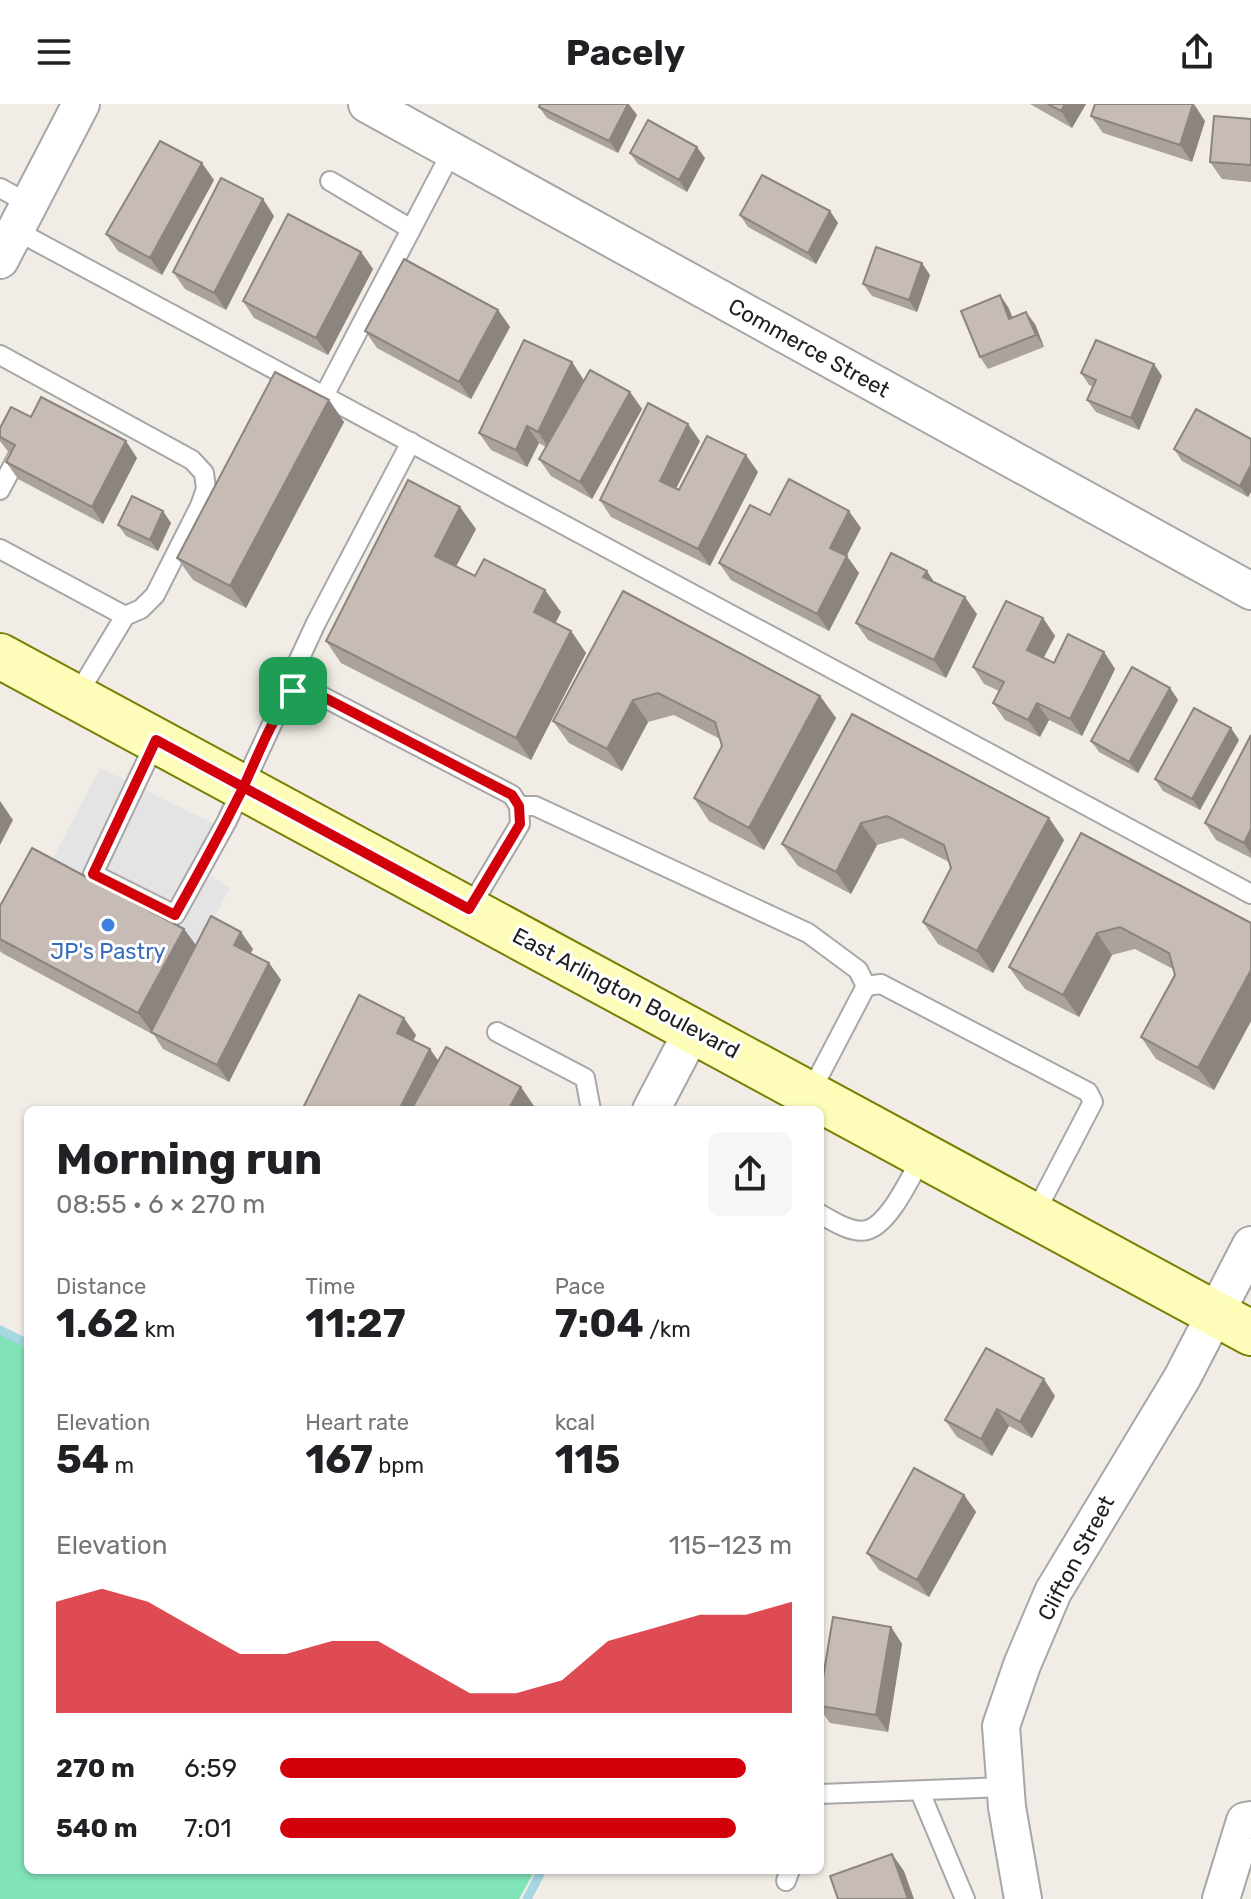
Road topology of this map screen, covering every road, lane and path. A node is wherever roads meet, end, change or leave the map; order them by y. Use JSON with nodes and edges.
{"nodes":[{"id":1,"x":81,"y":104,"type":"edge"},
{"id":2,"x":367,"y":104,"type":"edge"},
{"id":3,"x":452,"y":151,"type":"junction"},
{"id":4,"x":330,"y":181,"type":"dead end"},
{"id":5,"x":11,"y":221,"type":"edge"},
{"id":6,"x":411,"y":229,"type":"junction"},
{"id":7,"x":0,"y":355,"type":"edge"},
{"id":8,"x":324,"y":396,"type":"junction"},
{"id":9,"x":411,"y":442,"type":"junction"},
{"id":10,"x":17,"y":458,"type":"edge"},
{"id":11,"x":0,"y":490,"type":"edge"},
{"id":12,"x":0,"y":549,"type":"edge"},
{"id":13,"x":1251,"y":591,"type":"edge"},
{"id":14,"x":125,"y":616,"type":"junction"},
{"id":15,"x":0,"y":656,"type":"edge"},
{"id":16,"x":293,"y":691,"type":"junction"},
{"id":17,"x":76,"y":697,"type":"junction"},
{"id":18,"x":156,"y":740,"type":"junction"},
{"id":19,"x":243,"y":787,"type":"junction"},
{"id":20,"x":519,"y":806,"type":"junction"},
{"id":21,"x":1251,"y":894,"type":"edge"},
{"id":22,"x":469,"y":909,"type":"junction"},
{"id":23,"x":866,"y":986,"type":"junction"},
{"id":24,"x":693,"y":1030,"type":"junction"},
{"id":25,"x":497,"y":1032,"type":"dead end"},
{"id":26,"x":810,"y":1093,"type":"junction"},
{"id":27,"x":590,"y":1106,"type":"edge"},
{"id":28,"x":653,"y":1106,"type":"edge"},
{"id":29,"x":923,"y":1155,"type":"junction"},
{"id":30,"x":1034,"y":1215,"type":"junction"},
{"id":31,"x":824,"y":1216,"type":"edge"},
{"id":32,"x":1251,"y":1245,"type":"edge"},
{"id":33,"x":1232,"y":1324,"type":"edge"},
{"id":34,"x":1006,"y":1787,"type":"junction"},
{"id":35,"x":920,"y":1792,"type":"junction"},
{"id":36,"x":824,"y":1794,"type":"edge"},
{"id":37,"x":1251,"y":1820,"type":"edge"},
{"id":38,"x":965,"y":1899,"type":"edge"},
{"id":39,"x":1023,"y":1899,"type":"edge"},
{"id":40,"x":1221,"y":1899,"type":"edge"}],
"edges":[{"from":1,"to":5,"type":"street"},
{"from":2,"to":3,"type":"street","name":"Commerce Street"},
{"from":3,"to":6,"type":"lane"},
{"from":3,"to":13,"type":"street","name":"Commerce Street"},
{"from":4,"to":6,"type":"lane"},
{"from":5,"to":8,"type":"lane"},
{"from":6,"to":8,"type":"lane"},
{"from":7,"to":14,"type":"lane"},
{"from":8,"to":9,"type":"lane"},
{"from":9,"to":16,"type":"lane"},
{"from":9,"to":21,"type":"lane"},
{"from":10,"to":11,"type":"lane"},
{"from":12,"to":14,"type":"lane"},
{"from":14,"to":17,"type":"lane"},
{"from":15,"to":17,"type":"main road","name":"East Arlington Boulevard"},
{"from":16,"to":19,"type":"lane"},
{"from":16,"to":20,"type":"lane"},
{"from":17,"to":18,"type":"main road","name":"East Arlington Boulevard"},
{"from":18,"to":19,"type":"main road","name":"East Arlington Boulevard"},
{"from":18,"to":19,"type":"lane"},
{"from":19,"to":22,"type":"main road","name":"East Arlington Boulevard"},
{"from":20,"to":22,"type":"lane"},
{"from":20,"to":23,"type":"lane"},
{"from":22,"to":24,"type":"main road","name":"East Arlington Boulevard"},
{"from":23,"to":26,"type":"lane"},
{"from":23,"to":30,"type":"lane"},
{"from":24,"to":26,"type":"main road","name":"East Arlington Boulevard"},
{"from":24,"to":28,"type":"street"},
{"from":25,"to":27,"type":"lane"},
{"from":26,"to":29,"type":"main road","name":"East Arlington Boulevard"},
{"from":29,"to":30,"type":"main road","name":"East Arlington Boulevard"},
{"from":29,"to":31,"type":"lane"},
{"from":30,"to":33,"type":"main road","name":"East Arlington Boulevard"},
{"from":32,"to":33,"type":"street","name":"Clifton Street"},
{"from":33,"to":34,"type":"street","name":"Clifton Street"},
{"from":34,"to":35,"type":"lane"},
{"from":34,"to":39,"type":"street","name":"Clifton Street"},
{"from":35,"to":36,"type":"lane"},
{"from":35,"to":38,"type":"lane"},
{"from":37,"to":40,"type":"street"}]}
